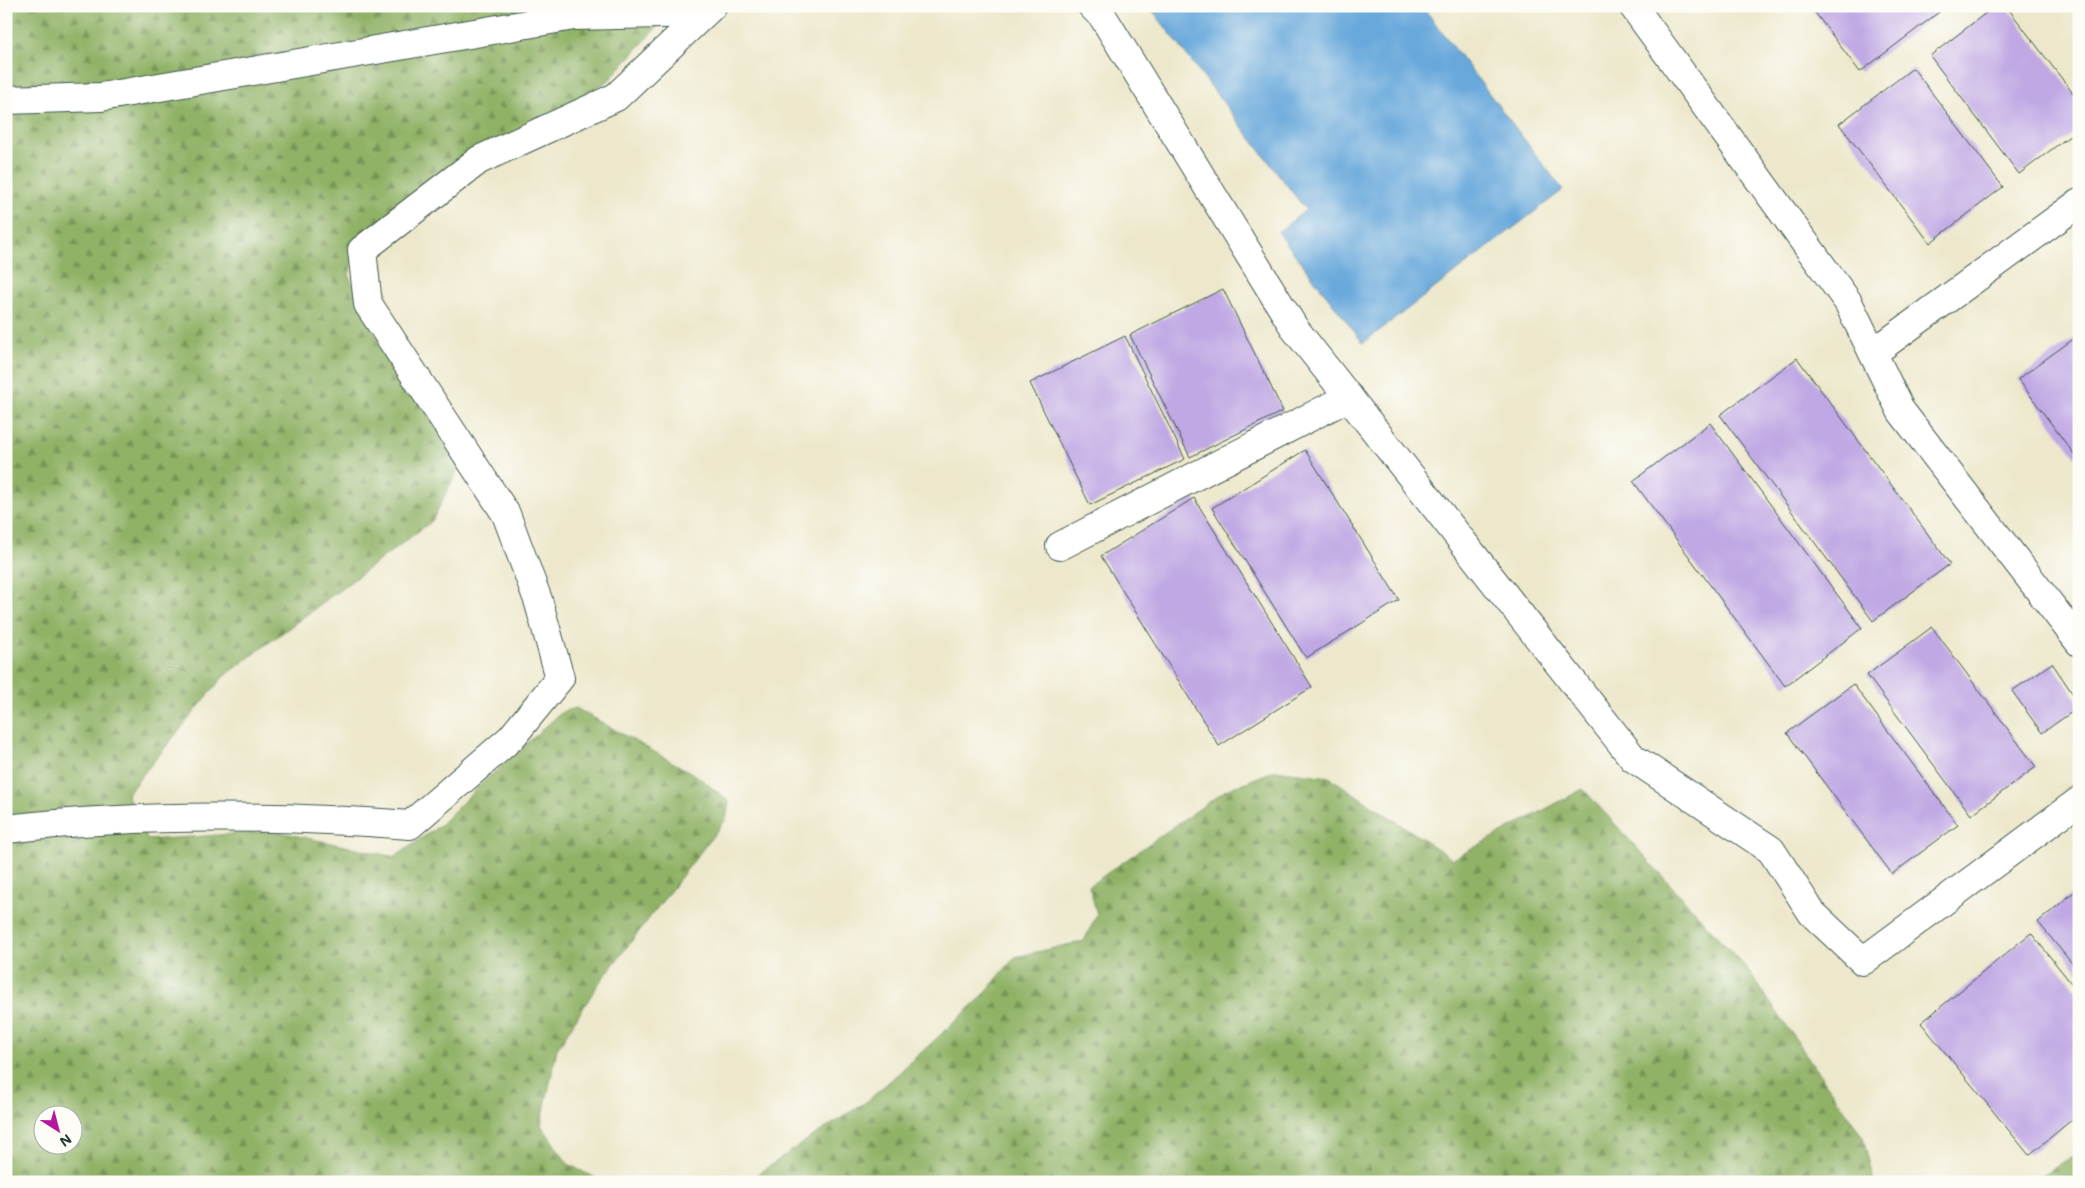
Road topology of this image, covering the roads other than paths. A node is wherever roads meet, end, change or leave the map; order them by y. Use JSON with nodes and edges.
{"nodes":[{"id":1,"x":1092,"y":6,"type":"edge"},
{"id":2,"x":1633,"y":6,"type":"edge"},
{"id":3,"x":708,"y":10,"type":"edge"},
{"id":4,"x":6,"y":100,"type":"edge"},
{"id":5,"x":2079,"y":203,"type":"edge"},
{"id":6,"x":1873,"y":353,"type":"junction"},
{"id":7,"x":1349,"y":397,"type":"junction"},
{"id":8,"x":1060,"y":546,"type":"dead end"},
{"id":9,"x":2079,"y":642,"type":"edge"},
{"id":10,"x":2079,"y":801,"type":"edge"},
{"id":11,"x":6,"y":829,"type":"edge"}],
"edges":[{"from":1,"to":7,"type":"street"},
{"from":2,"to":6,"type":"street"},
{"from":3,"to":4,"type":"street"},
{"from":3,"to":11,"type":"street"},
{"from":5,"to":6,"type":"street"},
{"from":6,"to":9,"type":"street"},
{"from":7,"to":8,"type":"street"},
{"from":7,"to":10,"type":"street"}]}
